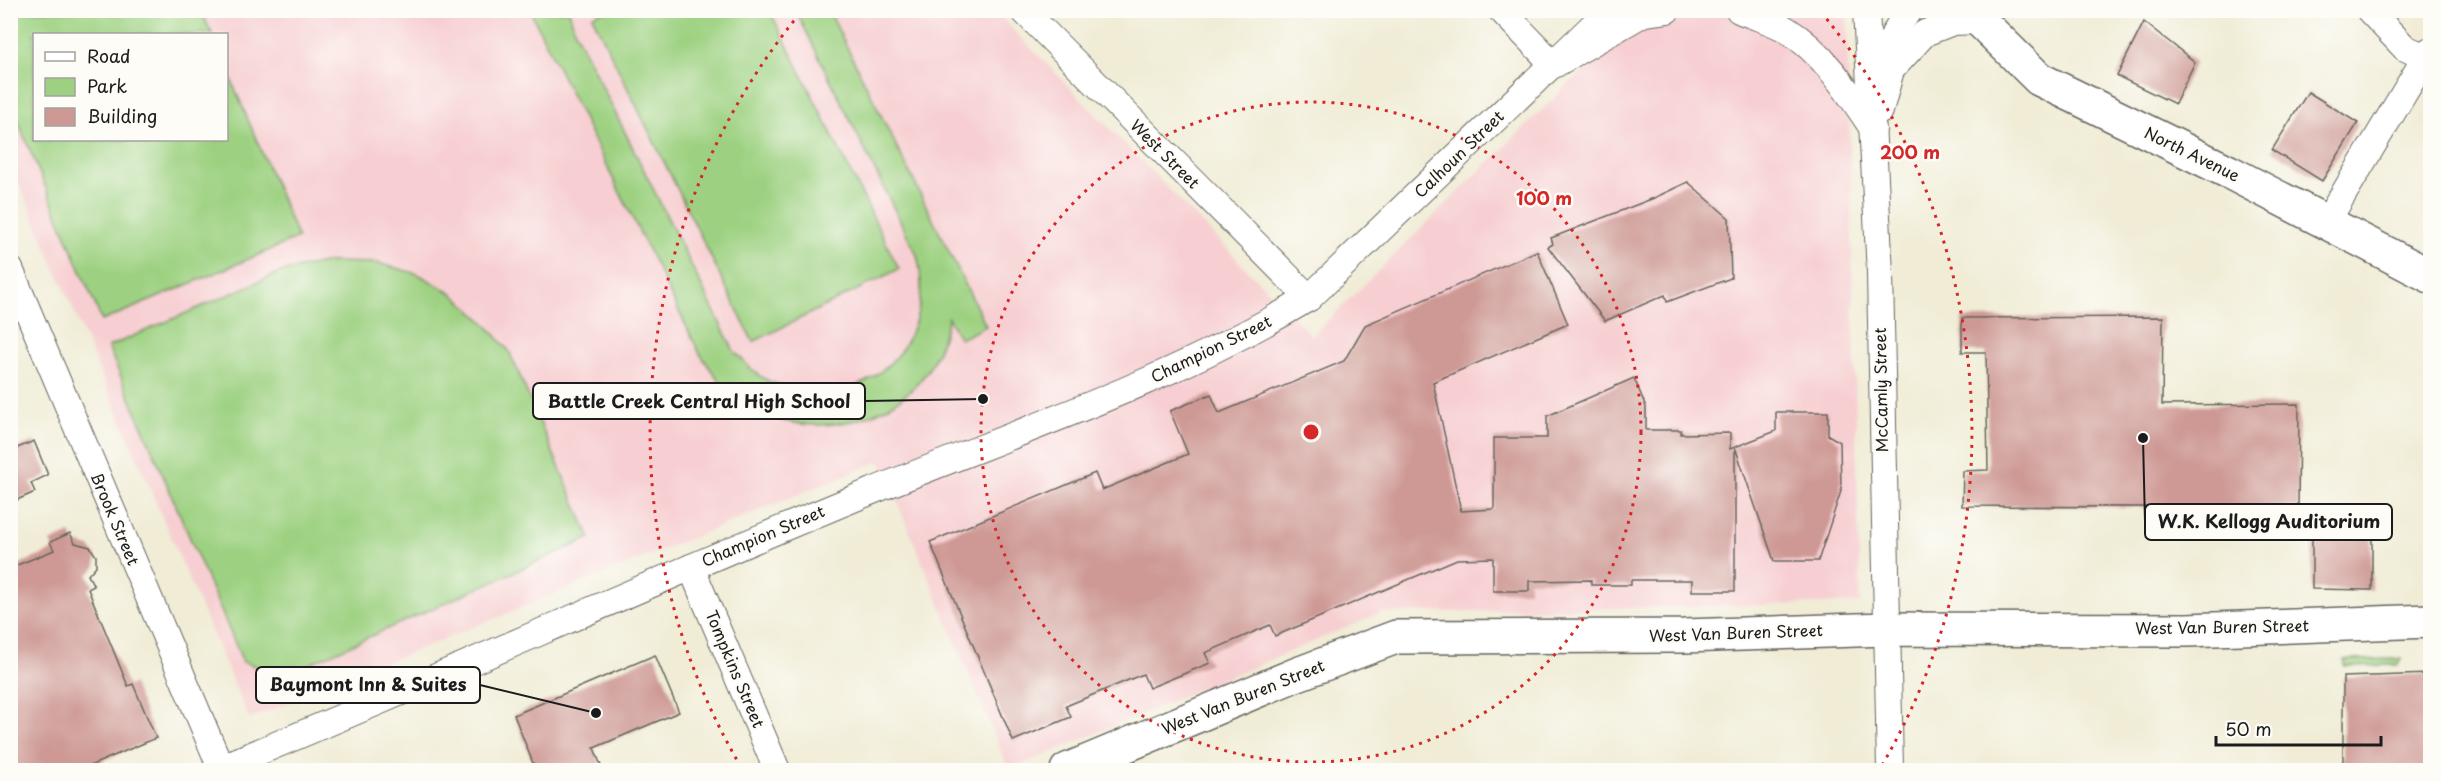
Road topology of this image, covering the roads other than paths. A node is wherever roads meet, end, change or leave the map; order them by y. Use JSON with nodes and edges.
{"nodes":[{"id":1,"x":1023,"y":10,"type":"edge"},
{"id":2,"x":1501,"y":10,"type":"edge"},
{"id":3,"x":1610,"y":10,"type":"edge"},
{"id":4,"x":1667,"y":10,"type":"edge"},
{"id":5,"x":1739,"y":10,"type":"edge"},
{"id":6,"x":1866,"y":10,"type":"edge"},
{"id":7,"x":1909,"y":10,"type":"edge"},
{"id":8,"x":2369,"y":10,"type":"edge"},
{"id":9,"x":1974,"y":16,"type":"edge"},
{"id":10,"x":2428,"y":54,"type":"edge"},
{"id":11,"x":1554,"y":64,"type":"junction"},
{"id":12,"x":1891,"y":70,"type":"junction"},
{"id":13,"x":1874,"y":132,"type":"junction"},
{"id":14,"x":2326,"y":223,"type":"junction"},
{"id":15,"x":10,"y":269,"type":"edge"},
{"id":16,"x":2430,"y":276,"type":"edge"},
{"id":17,"x":1309,"y":298,"type":"junction"},
{"id":18,"x":691,"y":567,"type":"junction"},
{"id":19,"x":2430,"y":621,"type":"edge"},
{"id":20,"x":1885,"y":629,"type":"junction"},
{"id":21,"x":218,"y":769,"type":"edge"},
{"id":22,"x":777,"y":771,"type":"edge"},
{"id":23,"x":1067,"y":771,"type":"edge"},
{"id":24,"x":1890,"y":771,"type":"edge"}],
"edges":[{"from":1,"to":17,"type":"street","name":"West Street"},
{"from":2,"to":11,"type":"street"},
{"from":3,"to":11,"type":"street","name":"Calhoun Street"},
{"from":4,"to":11,"type":"street"},
{"from":5,"to":13,"type":"street"},
{"from":6,"to":13,"type":"street","name":"McCamly Street"},
{"from":7,"to":12,"type":"street"},
{"from":8,"to":10,"type":"street"},
{"from":9,"to":12,"type":"street"},
{"from":9,"to":14,"type":"street","name":"North Avenue"},
{"from":10,"to":14,"type":"street"},
{"from":11,"to":17,"type":"street","name":"Calhoun Street"},
{"from":12,"to":13,"type":"street"},
{"from":13,"to":20,"type":"street","name":"McCamly Street"},
{"from":14,"to":16,"type":"street","name":"North Avenue"},
{"from":15,"to":21,"type":"street","name":"Brook Street"},
{"from":17,"to":18,"type":"street","name":"Champion Street"},
{"from":18,"to":21,"type":"street","name":"Champion Street"},
{"from":18,"to":22,"type":"street","name":"Tompkins Street"},
{"from":19,"to":20,"type":"street","name":"West Van Buren Street"},
{"from":20,"to":23,"type":"street","name":"West Van Buren Street"},
{"from":20,"to":24,"type":"street","name":"McCamly Street"}]}
